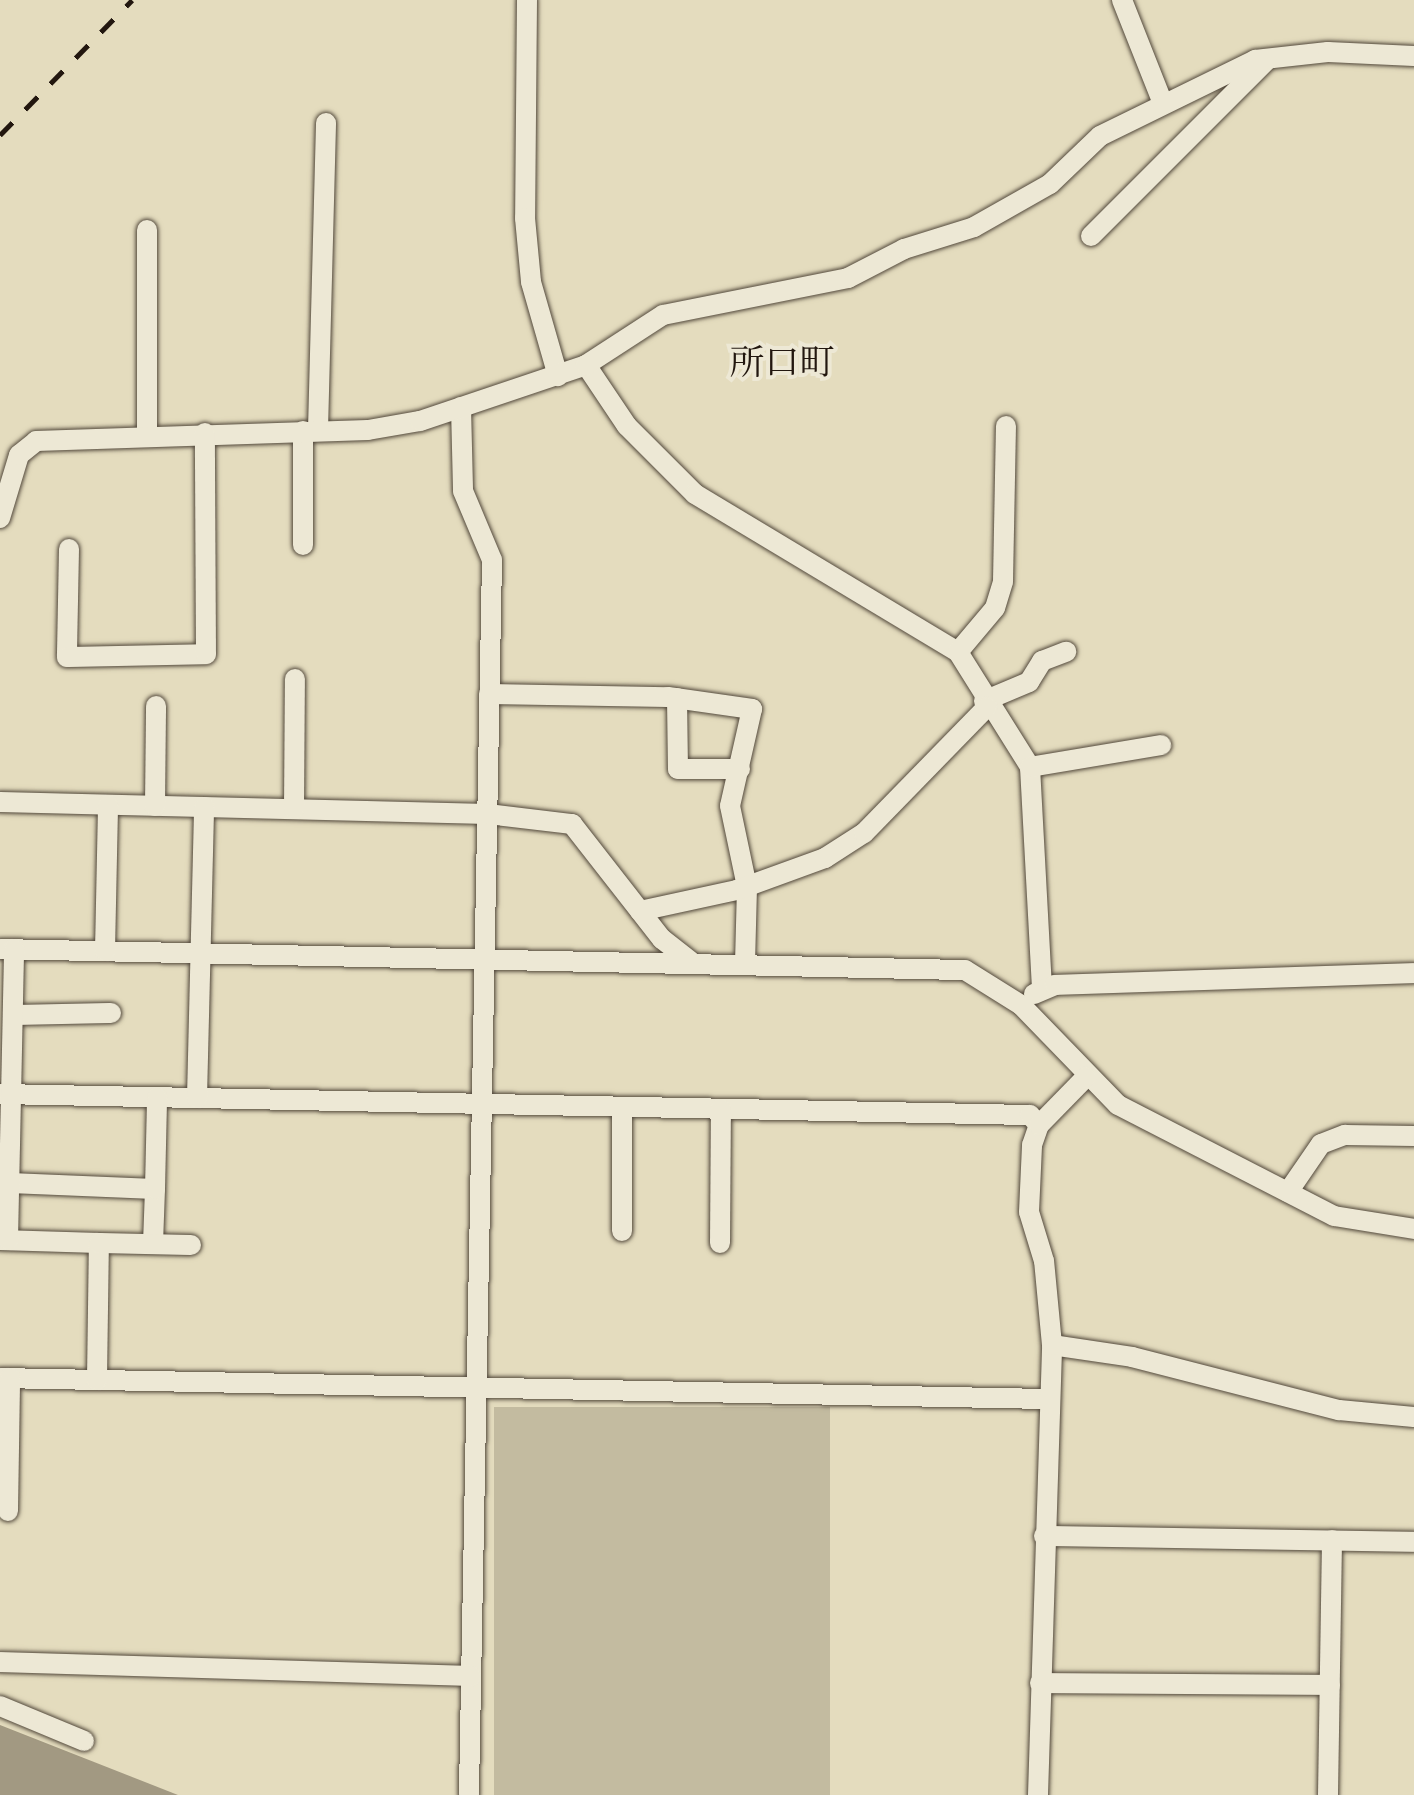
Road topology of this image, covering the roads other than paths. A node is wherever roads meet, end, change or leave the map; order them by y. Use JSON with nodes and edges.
{"nodes":[{"id":1,"x":526,"y":0,"type":"edge"},
{"id":2,"x":1122,"y":0,"type":"edge"},
{"id":3,"x":1273,"y":54,"type":"junction"},
{"id":4,"x":1414,"y":56,"type":"edge"},
{"id":5,"x":1162,"y":101,"type":"junction"},
{"id":6,"x":326,"y":123,"type":"dead end"},
{"id":7,"x":147,"y":230,"type":"dead end"},
{"id":8,"x":1091,"y":236,"type":"dead end"},
{"id":9,"x":586,"y":365,"type":"junction"},
{"id":10,"x":558,"y":376,"type":"junction"},
{"id":11,"x":461,"y":407,"type":"junction"},
{"id":12,"x":1006,"y":426,"type":"dead end"},
{"id":13,"x":310,"y":431,"type":"junction"},
{"id":14,"x":205,"y":432,"type":"junction"},
{"id":15,"x":147,"y":434,"type":"junction"},
{"id":16,"x":0,"y":518,"type":"edge"},
{"id":17,"x":304,"y":546,"type":"dead end"},
{"id":18,"x":69,"y":549,"type":"dead end"},
{"id":19,"x":958,"y":652,"type":"junction"},
{"id":20,"x":1066,"y":652,"type":"dead end"},
{"id":21,"x":295,"y":680,"type":"dead end"},
{"id":22,"x":489,"y":694,"type":"junction"},
{"id":23,"x":677,"y":698,"type":"junction"},
{"id":24,"x":986,"y":704,"type":"junction"},
{"id":25,"x":156,"y":706,"type":"dead end"},
{"id":26,"x":1161,"y":745,"type":"dead end"},
{"id":27,"x":1030,"y":767,"type":"junction"},
{"id":28,"x":740,"y":769,"type":"junction"},
{"id":29,"x":0,"y":802,"type":"edge"},
{"id":30,"x":108,"y":805,"type":"junction"},
{"id":31,"x":155,"y":806,"type":"junction"},
{"id":32,"x":204,"y":807,"type":"junction"},
{"id":33,"x":294,"y":809,"type":"junction"},
{"id":34,"x":488,"y":814,"type":"junction"},
{"id":35,"x":746,"y":887,"type":"junction"},
{"id":36,"x":640,"y":911,"type":"junction"},
{"id":37,"x":7,"y":949,"type":"edge"},
{"id":38,"x":105,"y":951,"type":"junction"},
{"id":39,"x":203,"y":953,"type":"junction"},
{"id":40,"x":483,"y":958,"type":"junction"},
{"id":41,"x":691,"y":962,"type":"junction"},
{"id":42,"x":745,"y":965,"type":"junction"},
{"id":43,"x":1414,"y":973,"type":"edge"},
{"id":44,"x":1042,"y":986,"type":"junction"},
{"id":45,"x":1022,"y":1005,"type":"junction"},
{"id":46,"x":112,"y":1013,"type":"dead end"},
{"id":47,"x":13,"y":1014,"type":"junction"},
{"id":48,"x":1086,"y":1077,"type":"junction"},
{"id":49,"x":6,"y":1094,"type":"edge"},
{"id":50,"x":157,"y":1098,"type":"junction"},
{"id":51,"x":197,"y":1098,"type":"junction"},
{"id":52,"x":481,"y":1104,"type":"junction"},
{"id":53,"x":622,"y":1108,"type":"junction"},
{"id":54,"x":721,"y":1109,"type":"junction"},
{"id":55,"x":1039,"y":1125,"type":"junction"},
{"id":56,"x":1414,"y":1136,"type":"edge"},
{"id":57,"x":10,"y":1183,"type":"junction"},
{"id":58,"x":155,"y":1188,"type":"junction"},
{"id":59,"x":1288,"y":1192,"type":"junction"},
{"id":60,"x":1414,"y":1229,"type":"edge"},
{"id":61,"x":622,"y":1231,"type":"dead end"},
{"id":62,"x":4,"y":1240,"type":"edge"},
{"id":63,"x":99,"y":1243,"type":"junction"},
{"id":64,"x":720,"y":1243,"type":"dead end"},
{"id":65,"x":153,"y":1244,"type":"junction"},
{"id":66,"x":191,"y":1245,"type":"dead end"},
{"id":67,"x":1052,"y":1345,"type":"junction"},
{"id":68,"x":5,"y":1378,"type":"edge"},
{"id":69,"x":97,"y":1380,"type":"junction"},
{"id":70,"x":476,"y":1387,"type":"junction"},
{"id":71,"x":1048,"y":1399,"type":"junction"},
{"id":72,"x":1414,"y":1417,"type":"edge"},
{"id":73,"x":8,"y":1511,"type":"dead end"},
{"id":74,"x":1044,"y":1536,"type":"junction"},
{"id":75,"x":1332,"y":1540,"type":"junction"},
{"id":76,"x":1414,"y":1542,"type":"edge"},
{"id":77,"x":0,"y":1662,"type":"edge"},
{"id":78,"x":471,"y":1676,"type":"junction"},
{"id":79,"x":1040,"y":1682,"type":"junction"},
{"id":80,"x":1330,"y":1685,"type":"junction"},
{"id":81,"x":0,"y":1706,"type":"edge"},
{"id":82,"x":84,"y":1740,"type":"dead end"},
{"id":83,"x":469,"y":1795,"type":"edge"},
{"id":84,"x":1038,"y":1795,"type":"edge"},
{"id":85,"x":1328,"y":1795,"type":"edge"}],
"edges":[{"from":1,"to":10,"type":"street"},
{"from":2,"to":5,"type":"street"},
{"from":3,"to":4,"type":"street"},
{"from":3,"to":5,"type":"street"},
{"from":3,"to":8,"type":"street"},
{"from":5,"to":9,"type":"street"},
{"from":6,"to":13,"type":"street"},
{"from":7,"to":15,"type":"street"},
{"from":9,"to":10,"type":"street"},
{"from":9,"to":19,"type":"street"},
{"from":10,"to":11,"type":"street"},
{"from":11,"to":13,"type":"street"},
{"from":11,"to":22,"type":"street"},
{"from":12,"to":19,"type":"street"},
{"from":13,"to":14,"type":"street"},
{"from":13,"to":17,"type":"street"},
{"from":14,"to":15,"type":"street"},
{"from":14,"to":18,"type":"street"},
{"from":15,"to":16,"type":"street"},
{"from":19,"to":24,"type":"street"},
{"from":20,"to":24,"type":"street"},
{"from":21,"to":33,"type":"street"},
{"from":22,"to":23,"type":"street"},
{"from":22,"to":34,"type":"street"},
{"from":23,"to":28,"type":"street"},
{"from":23,"to":28,"type":"street"},
{"from":24,"to":27,"type":"street"},
{"from":24,"to":35,"type":"street"},
{"from":25,"to":31,"type":"street"},
{"from":26,"to":27,"type":"street"},
{"from":27,"to":44,"type":"street"},
{"from":28,"to":35,"type":"street"},
{"from":29,"to":30,"type":"street"},
{"from":30,"to":31,"type":"street"},
{"from":30,"to":38,"type":"street"},
{"from":31,"to":32,"type":"street"},
{"from":32,"to":33,"type":"street"},
{"from":32,"to":39,"type":"street"},
{"from":33,"to":34,"type":"street"},
{"from":34,"to":36,"type":"street"},
{"from":34,"to":40,"type":"street"},
{"from":35,"to":36,"type":"street"},
{"from":35,"to":42,"type":"street"},
{"from":36,"to":41,"type":"street"},
{"from":37,"to":38,"type":"street"},
{"from":37,"to":47,"type":"street"},
{"from":38,"to":39,"type":"street"},
{"from":39,"to":40,"type":"street"},
{"from":39,"to":51,"type":"street"},
{"from":40,"to":41,"type":"street"},
{"from":40,"to":52,"type":"street"},
{"from":41,"to":42,"type":"street"},
{"from":42,"to":45,"type":"street"},
{"from":43,"to":44,"type":"street"},
{"from":44,"to":45,"type":"street"},
{"from":45,"to":48,"type":"street"},
{"from":46,"to":47,"type":"street"},
{"from":47,"to":49,"type":"street"},
{"from":48,"to":55,"type":"street"},
{"from":48,"to":59,"type":"street"},
{"from":49,"to":50,"type":"street"},
{"from":49,"to":57,"type":"street"},
{"from":50,"to":51,"type":"street"},
{"from":50,"to":58,"type":"street"},
{"from":51,"to":52,"type":"street"},
{"from":52,"to":53,"type":"street"},
{"from":52,"to":70,"type":"street"},
{"from":53,"to":54,"type":"street"},
{"from":53,"to":61,"type":"street"},
{"from":54,"to":55,"type":"street"},
{"from":54,"to":64,"type":"street"},
{"from":55,"to":67,"type":"street"},
{"from":56,"to":59,"type":"street"},
{"from":57,"to":58,"type":"street"},
{"from":57,"to":62,"type":"street"},
{"from":58,"to":65,"type":"street"},
{"from":59,"to":60,"type":"street"},
{"from":62,"to":63,"type":"street"},
{"from":63,"to":65,"type":"street"},
{"from":63,"to":69,"type":"street"},
{"from":65,"to":66,"type":"street"},
{"from":67,"to":71,"type":"street"},
{"from":67,"to":72,"type":"street"},
{"from":68,"to":69,"type":"street"},
{"from":68,"to":73,"type":"street"},
{"from":69,"to":70,"type":"street"},
{"from":70,"to":71,"type":"street"},
{"from":70,"to":78,"type":"street"},
{"from":71,"to":74,"type":"street"},
{"from":74,"to":75,"type":"street"},
{"from":74,"to":79,"type":"street"},
{"from":75,"to":76,"type":"street"},
{"from":75,"to":80,"type":"street"},
{"from":77,"to":78,"type":"street"},
{"from":78,"to":83,"type":"street"},
{"from":79,"to":80,"type":"street"},
{"from":79,"to":84,"type":"street"},
{"from":80,"to":85,"type":"street"},
{"from":81,"to":82,"type":"street"}]}
